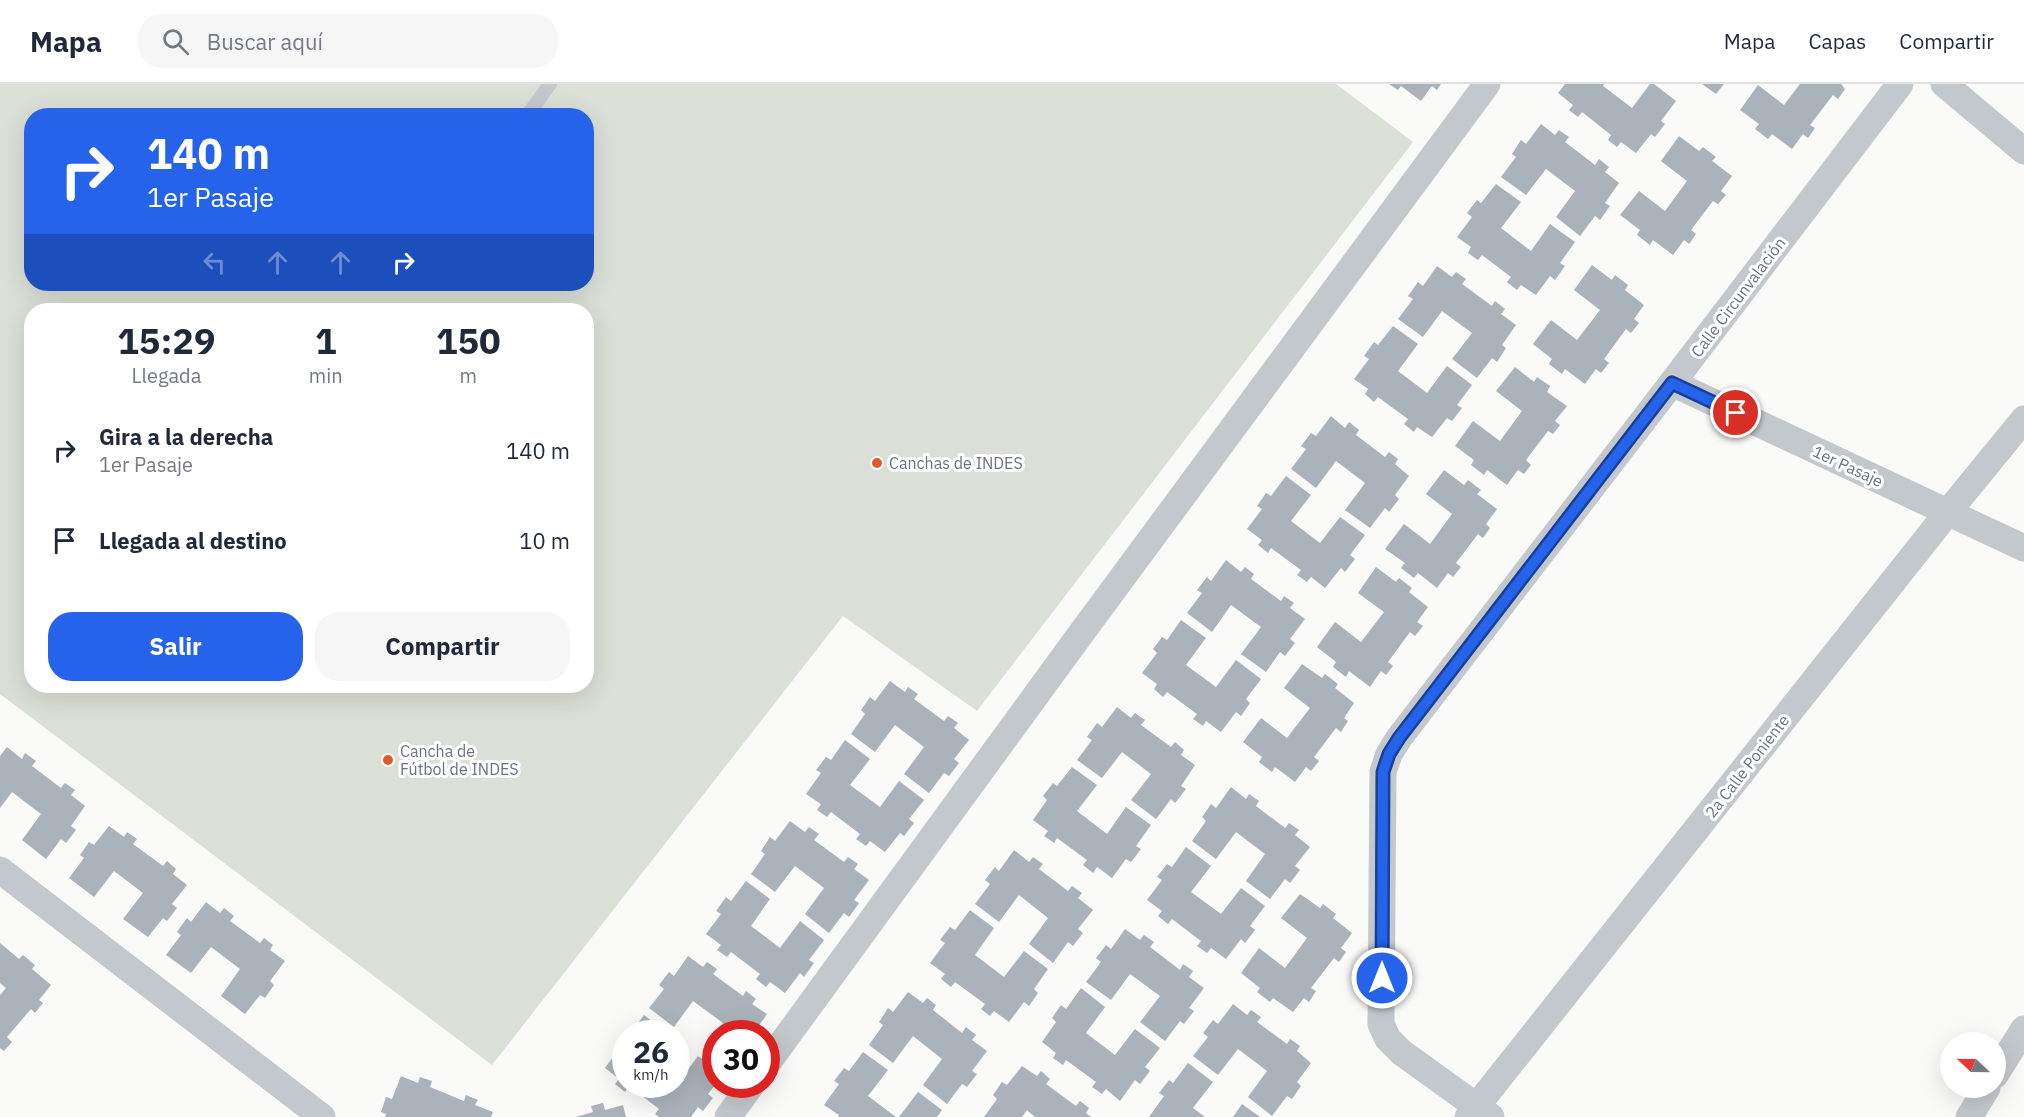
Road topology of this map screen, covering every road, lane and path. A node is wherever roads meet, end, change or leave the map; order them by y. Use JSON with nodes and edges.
{"nodes":[{"id":1,"x":550,"y":84,"type":"edge"},
{"id":2,"x":1487,"y":84,"type":"edge"},
{"id":3,"x":1900,"y":84,"type":"edge"},
{"id":4,"x":1944,"y":84,"type":"edge"},
{"id":5,"x":533,"y":108,"type":"edge"},
{"id":6,"x":2024,"y":151,"type":"edge"},
{"id":7,"x":1672,"y":383,"type":"junction"},
{"id":8,"x":2024,"y":419,"type":"edge"},
{"id":9,"x":1948,"y":512,"type":"junction"},
{"id":10,"x":2024,"y":548,"type":"edge"},
{"id":11,"x":0,"y":870,"type":"edge"},
{"id":12,"x":2024,"y":1029,"type":"edge"},
{"id":13,"x":780,"y":1046,"type":"edge"},
{"id":14,"x":2006,"y":1058,"type":"edge"},
{"id":15,"x":742,"y":1098,"type":"edge"},
{"id":16,"x":1981,"y":1098,"type":"edge"},
{"id":17,"x":1478,"y":1114,"type":"edge"},
{"id":18,"x":322,"y":1117,"type":"edge"},
{"id":19,"x":728,"y":1117,"type":"edge"},
{"id":20,"x":1969,"y":1117,"type":"edge"}],
"edges":[{"from":1,"to":5,"type":"lane"},
{"from":2,"to":13,"type":"street"},
{"from":3,"to":7,"type":"street","name":"Calle Circunvalación"},
{"from":4,"to":6,"type":"street"},
{"from":7,"to":9,"type":"street","name":"1er Pasaje"},
{"from":7,"to":17,"type":"street","name":"Calle Circunvalación"},
{"from":8,"to":9,"type":"street","name":"2a Calle Poniente"},
{"from":9,"to":10,"type":"street","name":"1er Pasaje"},
{"from":9,"to":17,"type":"street","name":"2a Calle Poniente"},
{"from":11,"to":18,"type":"street"},
{"from":12,"to":14,"type":"street"},
{"from":15,"to":19,"type":"street"},
{"from":16,"to":20,"type":"street"}]}
